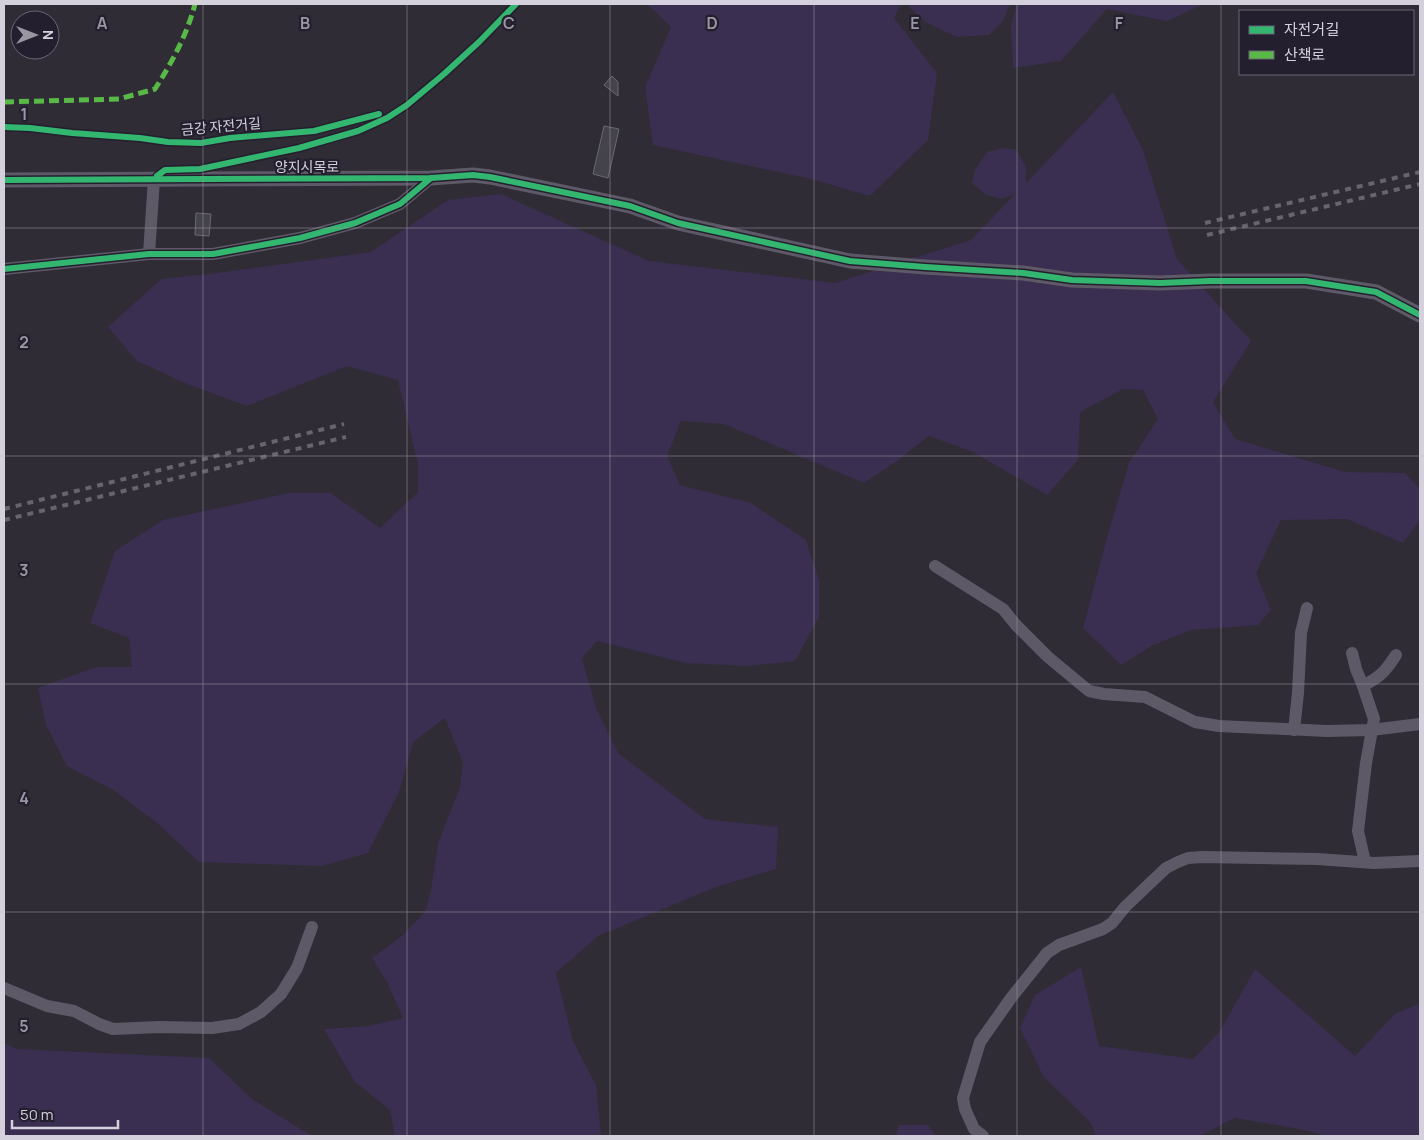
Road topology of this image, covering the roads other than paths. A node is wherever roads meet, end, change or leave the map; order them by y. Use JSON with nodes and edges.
{"nodes":[{"id":1,"x":431,"y":178,"type":"junction"},
{"id":2,"x":154,"y":179,"type":"junction"},
{"id":3,"x":4,"y":180,"type":"edge"},
{"id":4,"x":149,"y":254,"type":"junction"},
{"id":5,"x":4,"y":269,"type":"edge"},
{"id":6,"x":1420,"y":315,"type":"edge"},
{"id":7,"x":935,"y":566,"type":"dead end"},
{"id":8,"x":1307,"y":608,"type":"dead end"},
{"id":9,"x":1352,"y":653,"type":"dead end"},
{"id":10,"x":1396,"y":655,"type":"dead end"},
{"id":11,"x":1363,"y":686,"type":"junction"},
{"id":12,"x":1420,"y":724,"type":"edge"},
{"id":13,"x":1294,"y":730,"type":"junction"},
{"id":14,"x":1371,"y":730,"type":"junction"},
{"id":15,"x":1420,"y":861,"type":"edge"},
{"id":16,"x":1365,"y":862,"type":"junction"},
{"id":17,"x":312,"y":927,"type":"dead end"},
{"id":18,"x":4,"y":988,"type":"edge"},
{"id":19,"x":983,"y":1136,"type":"edge"}],
"edges":[{"from":1,"to":2,"type":"street","name":"양지시목로"},
{"from":1,"to":4,"type":"street"},
{"from":1,"to":6,"type":"street","name":"양지시목로"},
{"from":2,"to":3,"type":"street","name":"양지시목로"},
{"from":2,"to":4,"type":"street"},
{"from":4,"to":5,"type":"street"},
{"from":7,"to":13,"type":"street"},
{"from":8,"to":13,"type":"street"},
{"from":9,"to":11,"type":"street"},
{"from":10,"to":11,"type":"street"},
{"from":11,"to":14,"type":"street"},
{"from":12,"to":14,"type":"street"},
{"from":13,"to":14,"type":"street"},
{"from":14,"to":16,"type":"street"},
{"from":15,"to":16,"type":"street"},
{"from":16,"to":19,"type":"street"},
{"from":17,"to":18,"type":"street"}]}
